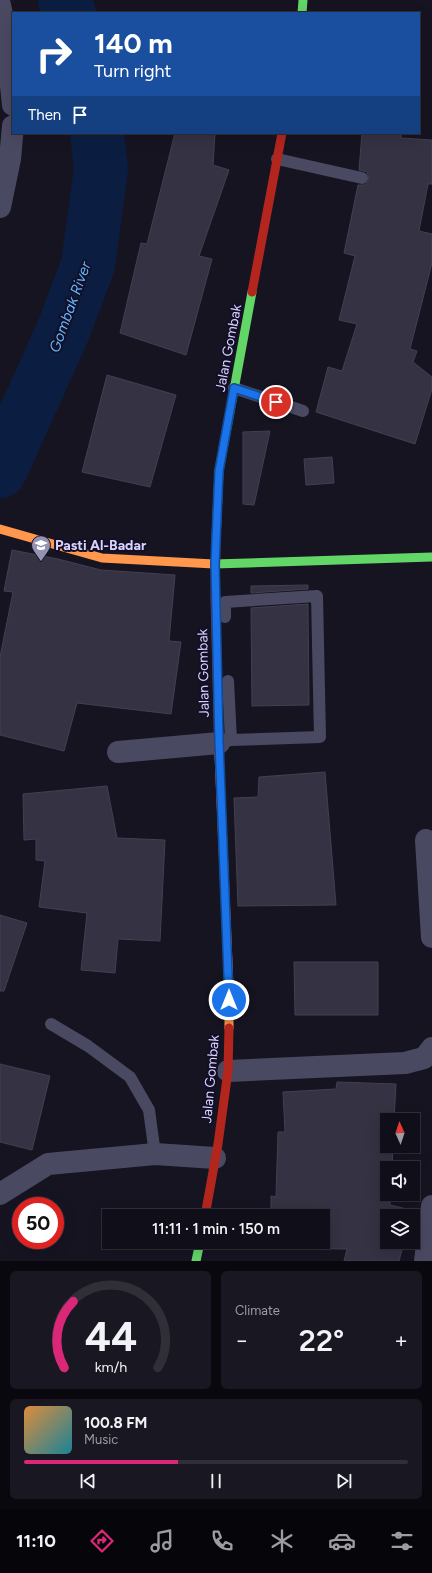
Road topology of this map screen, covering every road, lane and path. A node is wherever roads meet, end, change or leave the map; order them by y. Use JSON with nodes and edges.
{"nodes":[{"id":1,"x":304,"y":0,"type":"edge"},
{"id":2,"x":0,"y":4,"type":"edge"},
{"id":3,"x":302,"y":12,"type":"edge"},
{"id":4,"x":12,"y":95,"type":"edge"},
{"id":5,"x":0,"y":109,"type":"edge"},
{"id":6,"x":12,"y":115,"type":"edge"},
{"id":7,"x":12,"y":134,"type":"edge"},
{"id":8,"x":282,"y":134,"type":"edge"},
{"id":9,"x":277,"y":159,"type":"junction"},
{"id":10,"x":362,"y":178,"type":"dead end"},
{"id":11,"x":0,"y":207,"type":"edge"},
{"id":12,"x":234,"y":388,"type":"junction"},
{"id":13,"x":303,"y":411,"type":"dead end"},
{"id":14,"x":0,"y":529,"type":"edge"},
{"id":15,"x":432,"y":557,"type":"edge"},
{"id":16,"x":215,"y":564,"type":"junction"},
{"id":17,"x":225,"y":741,"type":"junction"},
{"id":18,"x":118,"y":752,"type":"dead end"},
{"id":19,"x":426,"y":840,"type":"dead end"},
{"id":20,"x":432,"y":937,"type":"edge"},
{"id":21,"x":51,"y":1024,"type":"dead end"},
{"id":22,"x":432,"y":1048,"type":"edge"},
{"id":23,"x":228,"y":1071,"type":"junction"},
{"id":24,"x":155,"y":1154,"type":"junction"},
{"id":25,"x":215,"y":1158,"type":"junction"},
{"id":26,"x":0,"y":1194,"type":"edge"},
{"id":27,"x":432,"y":1206,"type":"edge"},
{"id":28,"x":206,"y":1209,"type":"edge"},
{"id":29,"x":199,"y":1249,"type":"edge"},
{"id":30,"x":196,"y":1261,"type":"edge"},
{"id":31,"x":425,"y":1261,"type":"edge"}],
"edges":[{"from":1,"to":3,"type":"main road"},
{"from":2,"to":4,"type":"street"},
{"from":5,"to":6,"type":"street"},
{"from":7,"to":11,"type":"street"},
{"from":8,"to":9,"type":"main road","name":"Jalan Gombak"},
{"from":9,"to":10,"type":"lane"},
{"from":9,"to":12,"type":"main road","name":"Jalan Gombak"},
{"from":12,"to":13,"type":"lane"},
{"from":12,"to":16,"type":"main road","name":"Jalan Gombak"},
{"from":14,"to":16,"type":"main road"},
{"from":15,"to":16,"type":"main road"},
{"from":16,"to":17,"type":"main road","name":"Jalan Gombak"},
{"from":17,"to":17,"type":"lane"},
{"from":17,"to":18,"type":"street"},
{"from":17,"to":23,"type":"main road","name":"Jalan Gombak"},
{"from":19,"to":20,"type":"street"},
{"from":21,"to":24,"type":"lane"},
{"from":22,"to":23,"type":"street"},
{"from":23,"to":25,"type":"main road","name":"Jalan Gombak"},
{"from":24,"to":25,"type":"street"},
{"from":24,"to":26,"type":"street"},
{"from":25,"to":28,"type":"main road","name":"Jalan Gombak"},
{"from":27,"to":31,"type":"street"},
{"from":29,"to":30,"type":"main road"}]}
